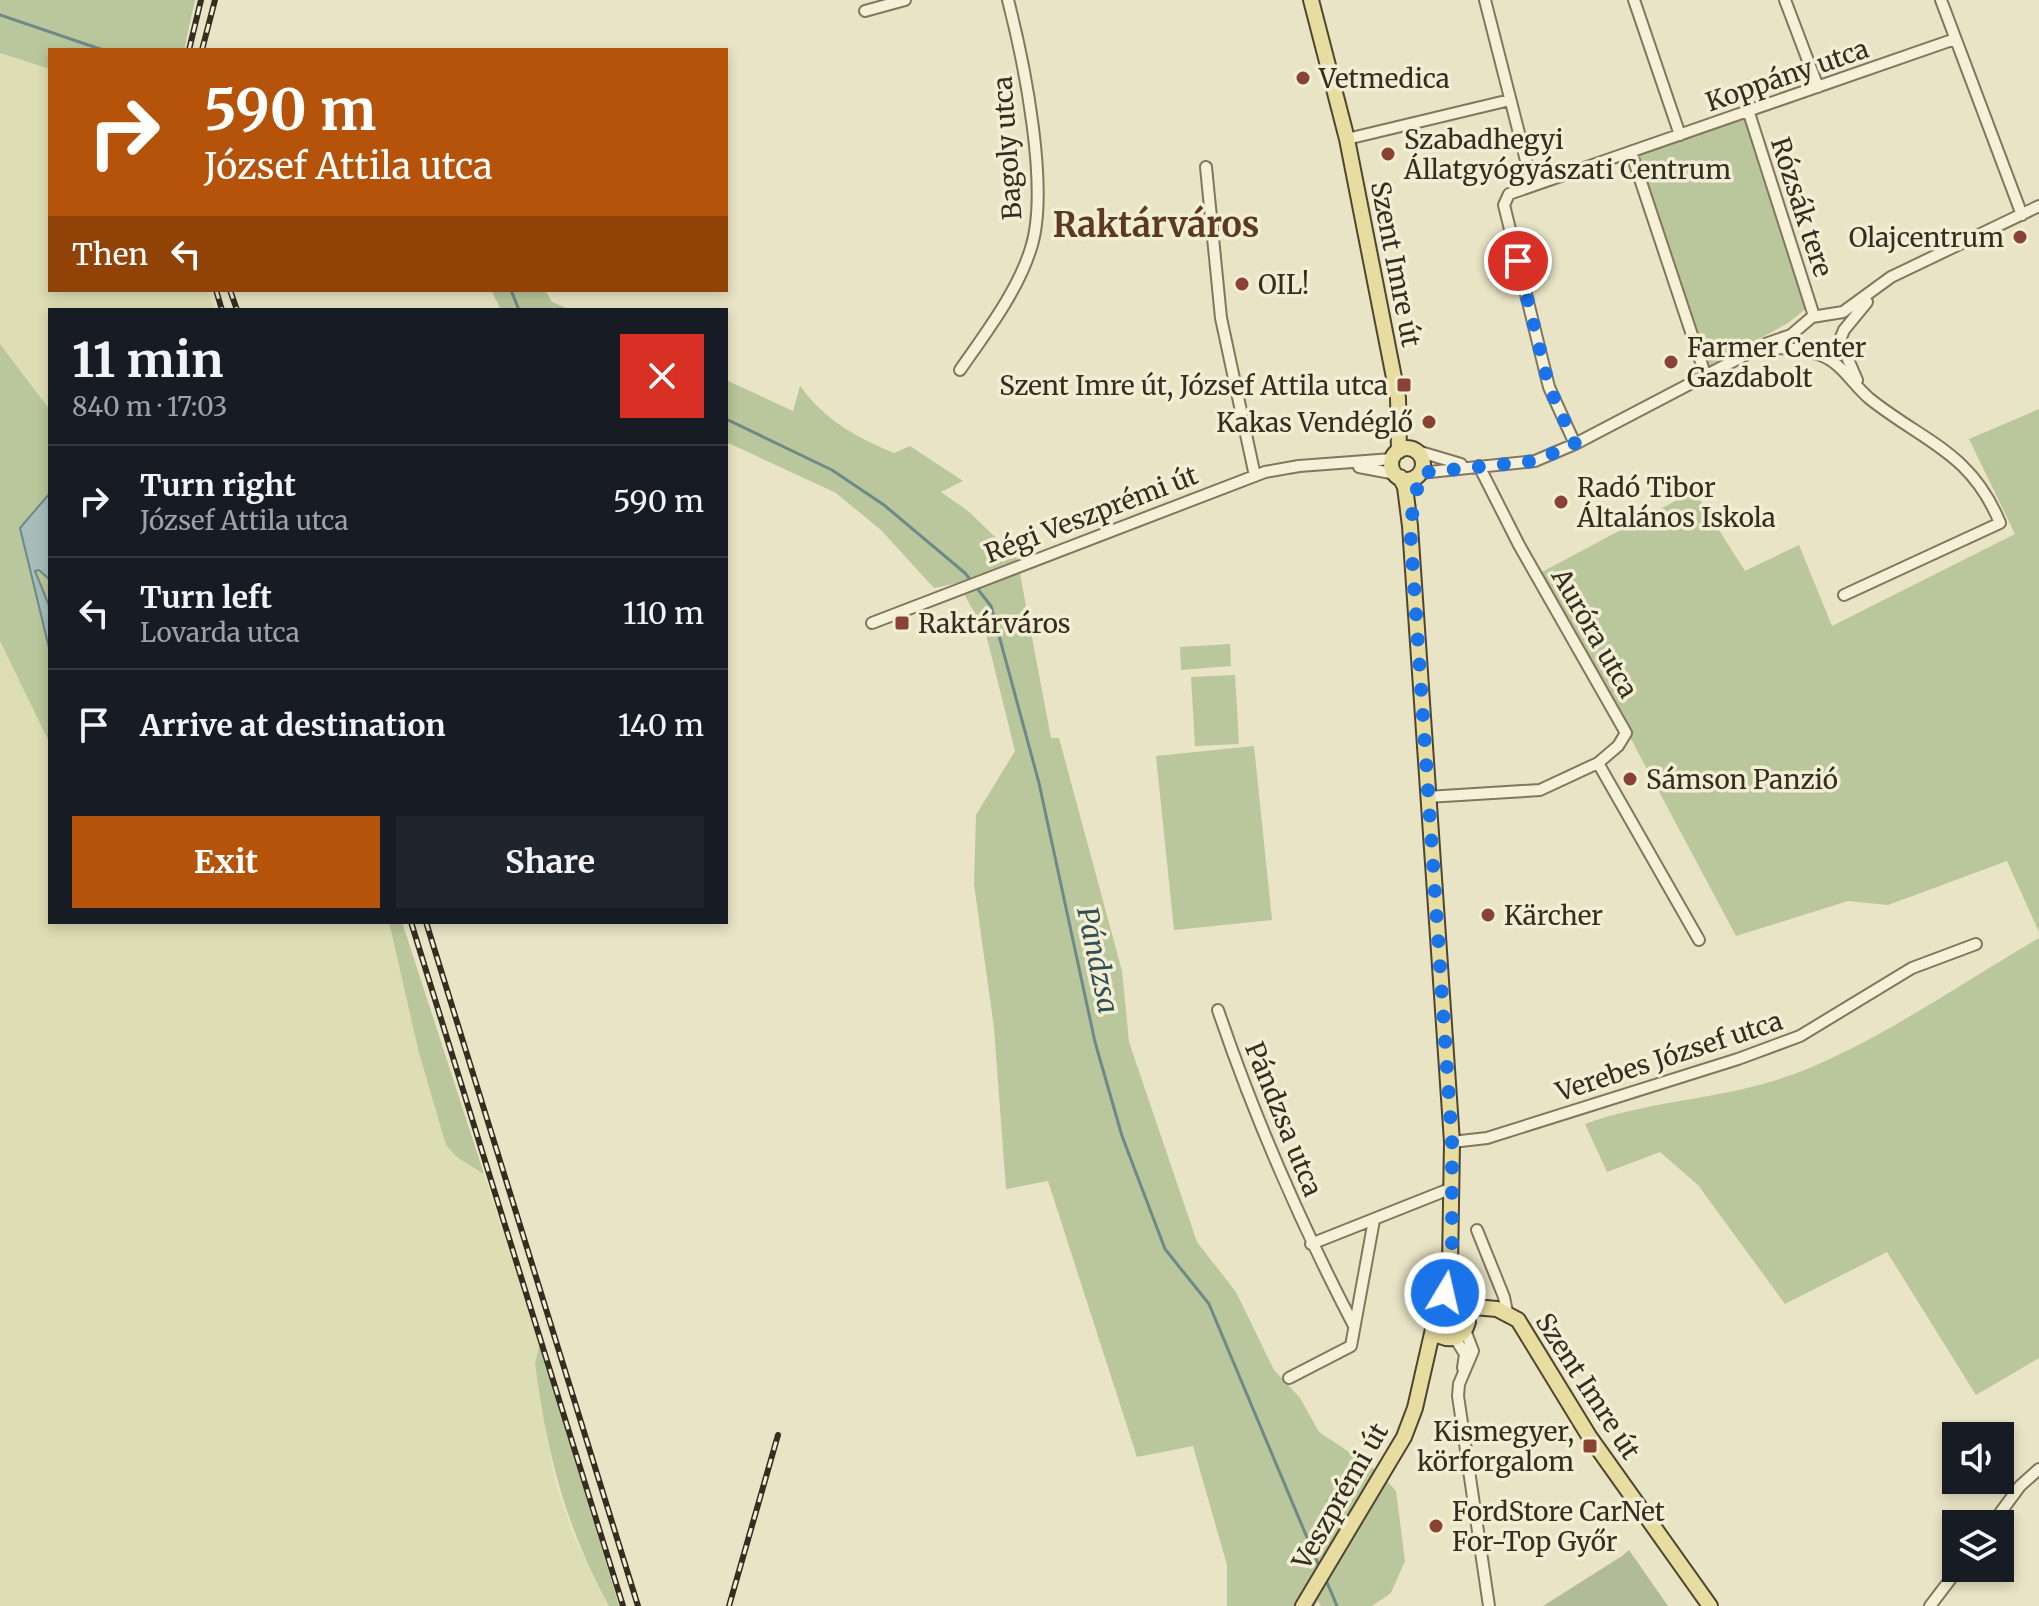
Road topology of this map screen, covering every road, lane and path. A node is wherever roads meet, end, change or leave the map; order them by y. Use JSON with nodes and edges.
{"nodes":[{"id":1,"x":905,"y":0,"type":"edge"},
{"id":2,"x":1008,"y":0,"type":"edge"},
{"id":3,"x":1311,"y":0,"type":"edge"},
{"id":4,"x":1485,"y":0,"type":"edge"},
{"id":5,"x":1634,"y":0,"type":"edge"},
{"id":6,"x":1785,"y":0,"type":"edge"},
{"id":7,"x":1941,"y":0,"type":"edge"},
{"id":8,"x":865,"y":11,"type":"dead end"},
{"id":9,"x":1955,"y":39,"type":"junction"},
{"id":10,"x":1818,"y":87,"type":"junction"},
{"id":11,"x":1510,"y":100,"type":"junction"},
{"id":12,"x":1749,"y":113,"type":"junction"},
{"id":13,"x":1680,"y":135,"type":"junction"},
{"id":14,"x":1347,"y":139,"type":"junction"},
{"id":15,"x":1631,"y":152,"type":"junction"},
{"id":16,"x":1206,"y":167,"type":"dead end"},
{"id":17,"x":1532,"y":184,"type":"junction"},
{"id":18,"x":2039,"y":206,"type":"edge"},
{"id":19,"x":2022,"y":215,"type":"junction"},
{"id":20,"x":1886,"y":281,"type":"junction"},
{"id":21,"x":1819,"y":316,"type":"junction"},
{"id":22,"x":1804,"y":323,"type":"junction"},
{"id":23,"x":1840,"y":339,"type":"junction"},
{"id":24,"x":1815,"y":353,"type":"junction"},
{"id":25,"x":1750,"y":354,"type":"junction"},
{"id":26,"x":960,"y":370,"type":"dead end"},
{"id":27,"x":1706,"y":377,"type":"junction"},
{"id":28,"x":1866,"y":395,"type":"junction"},
{"id":29,"x":1575,"y":444,"type":"junction"},
{"id":30,"x":1403,"y":460,"type":"junction"},
{"id":31,"x":1479,"y":466,"type":"junction"},
{"id":32,"x":1419,"y":474,"type":"junction"},
{"id":33,"x":1255,"y":476,"type":"junction"},
{"id":34,"x":1410,"y":526,"type":"junction"},
{"id":35,"x":1844,"y":595,"type":"dead end"},
{"id":36,"x":872,"y":623,"type":"dead end"},
{"id":37,"x":1598,"y":763,"type":"junction"},
{"id":38,"x":1427,"y":797,"type":"junction"},
{"id":39,"x":1699,"y":940,"type":"dead end"},
{"id":40,"x":1976,"y":944,"type":"dead end"},
{"id":41,"x":1218,"y":1010,"type":"dead end"},
{"id":42,"x":1452,"y":1142,"type":"junction"},
{"id":43,"x":1452,"y":1188,"type":"junction"},
{"id":44,"x":1374,"y":1220,"type":"junction"},
{"id":45,"x":1477,"y":1230,"type":"dead end"},
{"id":46,"x":1311,"y":1244,"type":"junction"},
{"id":47,"x":1452,"y":1245,"type":"junction"},
{"id":48,"x":1460,"y":1304,"type":"junction"},
{"id":49,"x":1438,"y":1305,"type":"junction"},
{"id":50,"x":1507,"y":1312,"type":"junction"},
{"id":51,"x":1353,"y":1324,"type":"junction"},
{"id":52,"x":1433,"y":1329,"type":"junction"},
{"id":53,"x":1460,"y":1332,"type":"junction"},
{"id":54,"x":1289,"y":1378,"type":"dead end"},
{"id":55,"x":1415,"y":1408,"type":"junction"},
{"id":56,"x":2039,"y":1469,"type":"edge"},
{"id":57,"x":2002,"y":1510,"type":"edge"},
{"id":58,"x":1948,"y":1582,"type":"edge"},
{"id":59,"x":1303,"y":1606,"type":"edge"},
{"id":60,"x":1489,"y":1606,"type":"edge"},
{"id":61,"x":1710,"y":1606,"type":"edge"},
{"id":62,"x":1930,"y":1606,"type":"edge"}],
"edges":[{"from":1,"to":8,"type":"street"},
{"from":2,"to":26,"type":"street","name":"Bagoly utca"},
{"from":3,"to":14,"type":"main road","name":"Szent Imre út"},
{"from":4,"to":11,"type":"street"},
{"from":5,"to":13,"type":"street"},
{"from":6,"to":10,"type":"street"},
{"from":7,"to":9,"type":"street"},
{"from":9,"to":10,"type":"street","name":"Koppány utca"},
{"from":9,"to":19,"type":"street"},
{"from":10,"to":12,"type":"street","name":"Koppány utca"},
{"from":11,"to":14,"type":"street"},
{"from":11,"to":17,"type":"street"},
{"from":12,"to":13,"type":"street","name":"Koppány utca"},
{"from":12,"to":21,"type":"street","name":"Rózsák tere"},
{"from":13,"to":15,"type":"street","name":"Koppány utca"},
{"from":14,"to":30,"type":"main road","name":"Szent Imre út"},
{"from":15,"to":17,"type":"street","name":"Koppány utca"},
{"from":15,"to":27,"type":"street"},
{"from":16,"to":33,"type":"street"},
{"from":17,"to":29,"type":"street","name":"Koppány utca"},
{"from":18,"to":19,"type":"street"},
{"from":19,"to":20,"type":"street"},
{"from":20,"to":21,"type":"street"},
{"from":20,"to":23,"type":"street"},
{"from":21,"to":22,"type":"street"},
{"from":21,"to":23,"type":"street"},
{"from":22,"to":24,"type":"street"},
{"from":22,"to":25,"type":"street"},
{"from":23,"to":24,"type":"street"},
{"from":23,"to":28,"type":"street"},
{"from":24,"to":25,"type":"street"},
{"from":24,"to":28,"type":"street"},
{"from":25,"to":27,"type":"street"},
{"from":27,"to":29,"type":"street"},
{"from":28,"to":35,"type":"street"},
{"from":29,"to":31,"type":"street"},
{"from":30,"to":31,"type":"street"},
{"from":30,"to":32,"type":"main road"},
{"from":30,"to":32,"type":"main road","name":"Szent Imre út"},
{"from":30,"to":33,"type":"street","name":"Régi Veszprémi út"},
{"from":30,"to":34,"type":"main road","name":"Szent Imre út"},
{"from":31,"to":32,"type":"street"},
{"from":31,"to":37,"type":"street","name":"Auróra utca"},
{"from":32,"to":34,"type":"main road","name":"Szent Imre út"},
{"from":33,"to":36,"type":"street","name":"Régi Veszprémi út"},
{"from":34,"to":38,"type":"main road","name":"Szent Imre út"},
{"from":37,"to":38,"type":"street"},
{"from":37,"to":39,"type":"street"},
{"from":38,"to":42,"type":"main road","name":"Szent Imre út"},
{"from":40,"to":42,"type":"street","name":"Verebes József utca"},
{"from":41,"to":46,"type":"street","name":"Pándzsa utca"},
{"from":42,"to":43,"type":"main road","name":"Szent Imre út"},
{"from":43,"to":44,"type":"street"},
{"from":43,"to":47,"type":"main road","name":"Szent Imre út"},
{"from":44,"to":46,"type":"street"},
{"from":44,"to":51,"type":"street"},
{"from":45,"to":50,"type":"street","name":"Szent Imre út"},
{"from":46,"to":51,"type":"street","name":"Pándzsa utca"},
{"from":47,"to":48,"type":"main road","name":"Szent Imre út"},
{"from":47,"to":49,"type":"main road","name":"Szent Imre út"},
{"from":48,"to":49,"type":"main road"},
{"from":48,"to":50,"type":"main road","name":"Szent Imre út"},
{"from":48,"to":53,"type":"main road"},
{"from":49,"to":52,"type":"main road"},
{"from":50,"to":53,"type":"main road","name":"Szent Imre út"},
{"from":50,"to":61,"type":"main road","name":"Szent Imre út"},
{"from":51,"to":54,"type":"street"},
{"from":52,"to":53,"type":"main road"},
{"from":52,"to":55,"type":"main road","name":"Veszprémi út"},
{"from":53,"to":55,"type":"main road","name":"Veszprémi út"},
{"from":53,"to":60,"type":"street"},
{"from":55,"to":59,"type":"main road","name":"Veszprémi út"},
{"from":56,"to":57,"type":"street"},
{"from":58,"to":62,"type":"street"}]}
